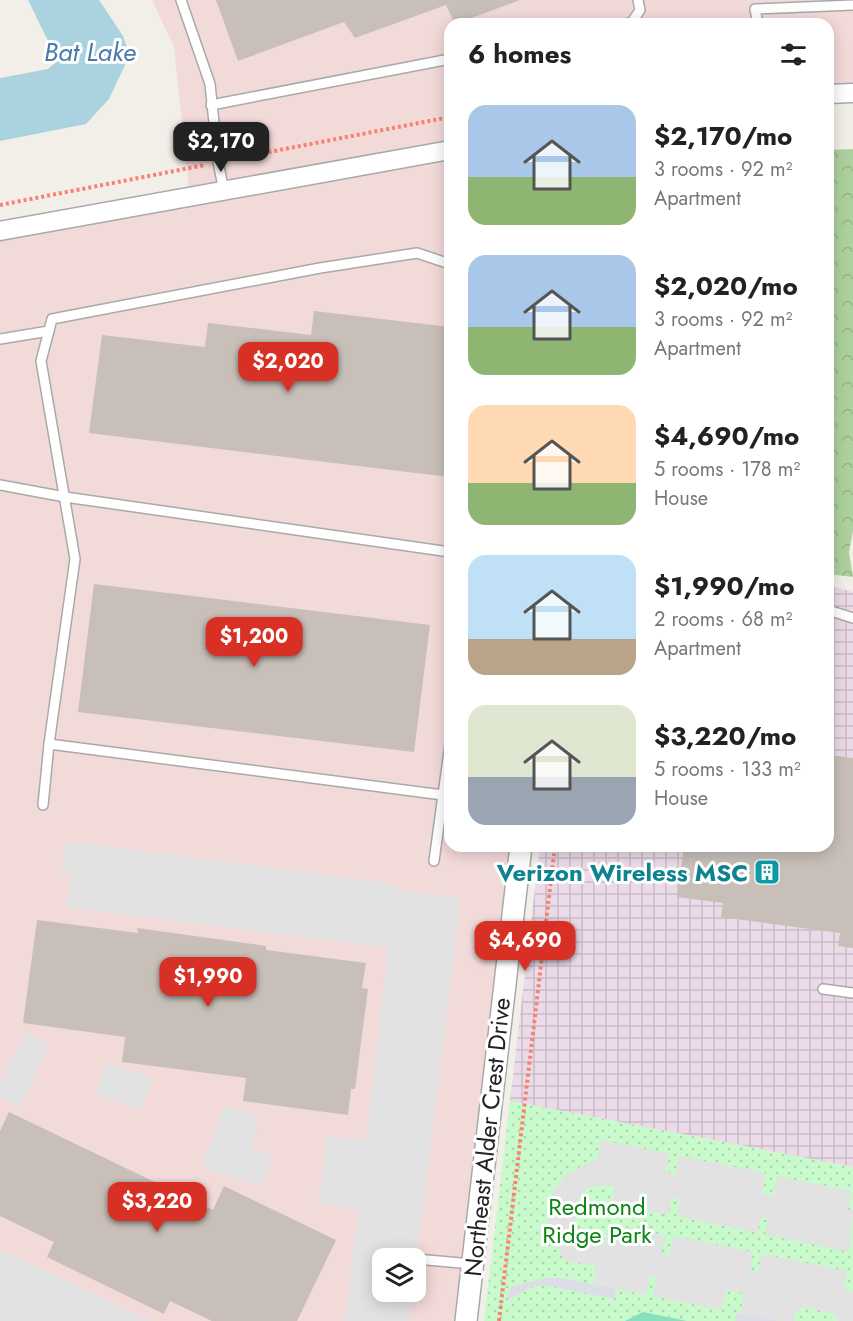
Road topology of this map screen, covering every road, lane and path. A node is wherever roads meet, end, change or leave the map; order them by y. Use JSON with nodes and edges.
{"nodes":[{"id":1,"x":182,"y":0,"type":"edge"},
{"id":2,"x":638,"y":0,"type":"edge"},
{"id":3,"x":753,"y":4,"type":"edge"},
{"id":4,"x":853,"y":5,"type":"edge"},
{"id":5,"x":635,"y":18,"type":"edge"},
{"id":6,"x":444,"y":61,"type":"edge"},
{"id":7,"x":853,"y":93,"type":"edge"},
{"id":8,"x":834,"y":94,"type":"edge"},
{"id":9,"x":212,"y":105,"type":"junction"},
{"id":10,"x":444,"y":151,"type":"edge"},
{"id":11,"x":224,"y":191,"type":"junction"},
{"id":12,"x":0,"y":231,"type":"edge"},
{"id":13,"x":444,"y":262,"type":"edge"},
{"id":14,"x":49,"y":331,"type":"junction"},
{"id":15,"x":0,"y":339,"type":"edge"},
{"id":16,"x":0,"y":485,"type":"edge"},
{"id":17,"x":64,"y":497,"type":"junction"},
{"id":18,"x":444,"y":551,"type":"edge"},
{"id":19,"x":834,"y":612,"type":"edge"},
{"id":20,"x":853,"y":618,"type":"edge"},
{"id":21,"x":49,"y":744,"type":"junction"},
{"id":22,"x":444,"y":788,"type":"edge"},
{"id":23,"x":443,"y":795,"type":"junction"},
{"id":24,"x":43,"y":805,"type":"dead end"},
{"id":25,"x":520,"y":852,"type":"edge"},
{"id":26,"x":554,"y":852,"type":"edge"},
{"id":27,"x":434,"y":861,"type":"dead end"},
{"id":28,"x":823,"y":989,"type":"dead end"},
{"id":29,"x":853,"y":993,"type":"edge"},
{"id":30,"x":426,"y":1260,"type":"edge"},
{"id":31,"x":472,"y":1264,"type":"junction"},
{"id":32,"x":466,"y":1321,"type":"edge"},
{"id":33,"x":499,"y":1321,"type":"edge"}],
"edges":[{"from":1,"to":9,"type":"lane"},
{"from":2,"to":5,"type":"lane"},
{"from":3,"to":4,"type":"lane"},
{"from":6,"to":9,"type":"lane"},
{"from":7,"to":8,"type":"street"},
{"from":9,"to":11,"type":"lane"},
{"from":10,"to":11,"type":"street"},
{"from":11,"to":12,"type":"street"},
{"from":13,"to":14,"type":"lane"},
{"from":14,"to":15,"type":"lane"},
{"from":14,"to":17,"type":"lane"},
{"from":16,"to":17,"type":"lane"},
{"from":17,"to":18,"type":"lane"},
{"from":17,"to":21,"type":"lane"},
{"from":19,"to":20,"type":"lane"},
{"from":21,"to":23,"type":"lane"},
{"from":21,"to":24,"type":"lane"},
{"from":22,"to":23,"type":"lane"},
{"from":23,"to":27,"type":"lane"},
{"from":25,"to":31,"type":"street","name":"Northeast Alder Crest Drive"},
{"from":26,"to":33,"type":"path"},
{"from":28,"to":29,"type":"lane"},
{"from":30,"to":31,"type":"lane"},
{"from":31,"to":32,"type":"street","name":"Northeast Alder Crest Drive"}]}
